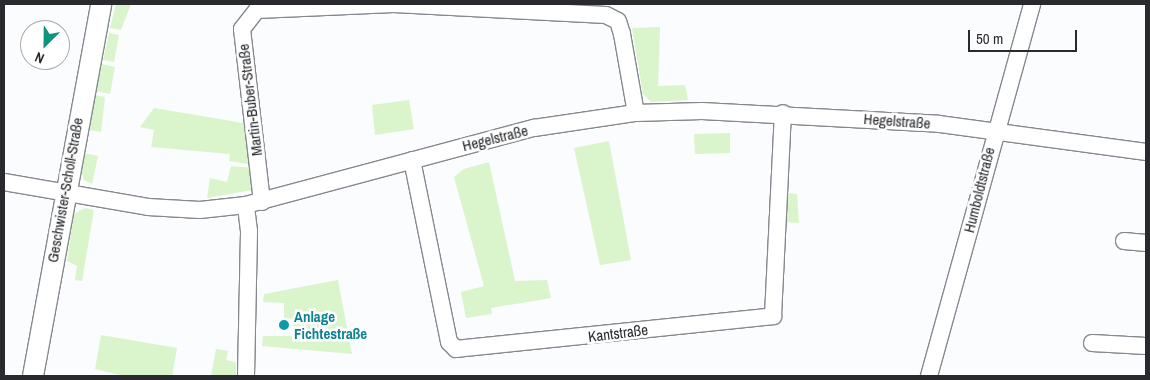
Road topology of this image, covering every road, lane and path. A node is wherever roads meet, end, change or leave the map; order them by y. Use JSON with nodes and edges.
{"nodes":[{"id":1,"x":101,"y":4,"type":"edge"},
{"id":2,"x":1032,"y":4,"type":"edge"},
{"id":3,"x":636,"y":113,"type":"junction"},
{"id":4,"x":783,"y":113,"type":"junction"},
{"id":5,"x":994,"y":130,"type":"junction"},
{"id":6,"x":1146,"y":152,"type":"edge"},
{"id":7,"x":412,"y":160,"type":"junction"},
{"id":8,"x":4,"y":182,"type":"edge"},
{"id":9,"x":64,"y":193,"type":"junction"},
{"id":10,"x":262,"y":202,"type":"junction"},
{"id":11,"x":246,"y":206,"type":"junction"},
{"id":12,"x":1124,"y":241,"type":"dead end"},
{"id":13,"x":1146,"y":243,"type":"edge"},
{"id":14,"x":1092,"y":343,"type":"dead end"},
{"id":15,"x":1146,"y":346,"type":"edge"},
{"id":16,"x":33,"y":376,"type":"edge"},
{"id":17,"x":246,"y":376,"type":"edge"},
{"id":18,"x":929,"y":376,"type":"edge"}],
"edges":[{"from":1,"to":9,"type":"street","name":"Geschwister-Scholl-Straße"},
{"from":2,"to":5,"type":"street","name":"Humboldtstraße"},
{"from":3,"to":4,"type":"street","name":"Hegelstraße"},
{"from":3,"to":7,"type":"street","name":"Hegelstraße"},
{"from":3,"to":10,"type":"street","name":"Martin-Buber-Straße"},
{"from":4,"to":5,"type":"street","name":"Hegelstraße"},
{"from":4,"to":7,"type":"street","name":"Kantstraße"},
{"from":5,"to":6,"type":"street","name":"Hegelstraße"},
{"from":5,"to":18,"type":"street","name":"Humboldtstraße"},
{"from":7,"to":10,"type":"street","name":"Hegelstraße"},
{"from":8,"to":9,"type":"street","name":"Hegelstraße"},
{"from":9,"to":11,"type":"street","name":"Hegelstraße"},
{"from":9,"to":16,"type":"street","name":"Geschwister-Scholl-Straße"},
{"from":10,"to":11,"type":"street","name":"Hegelstraße"},
{"from":11,"to":17,"type":"street"},
{"from":12,"to":13,"type":"street"},
{"from":14,"to":15,"type":"street"}]}
